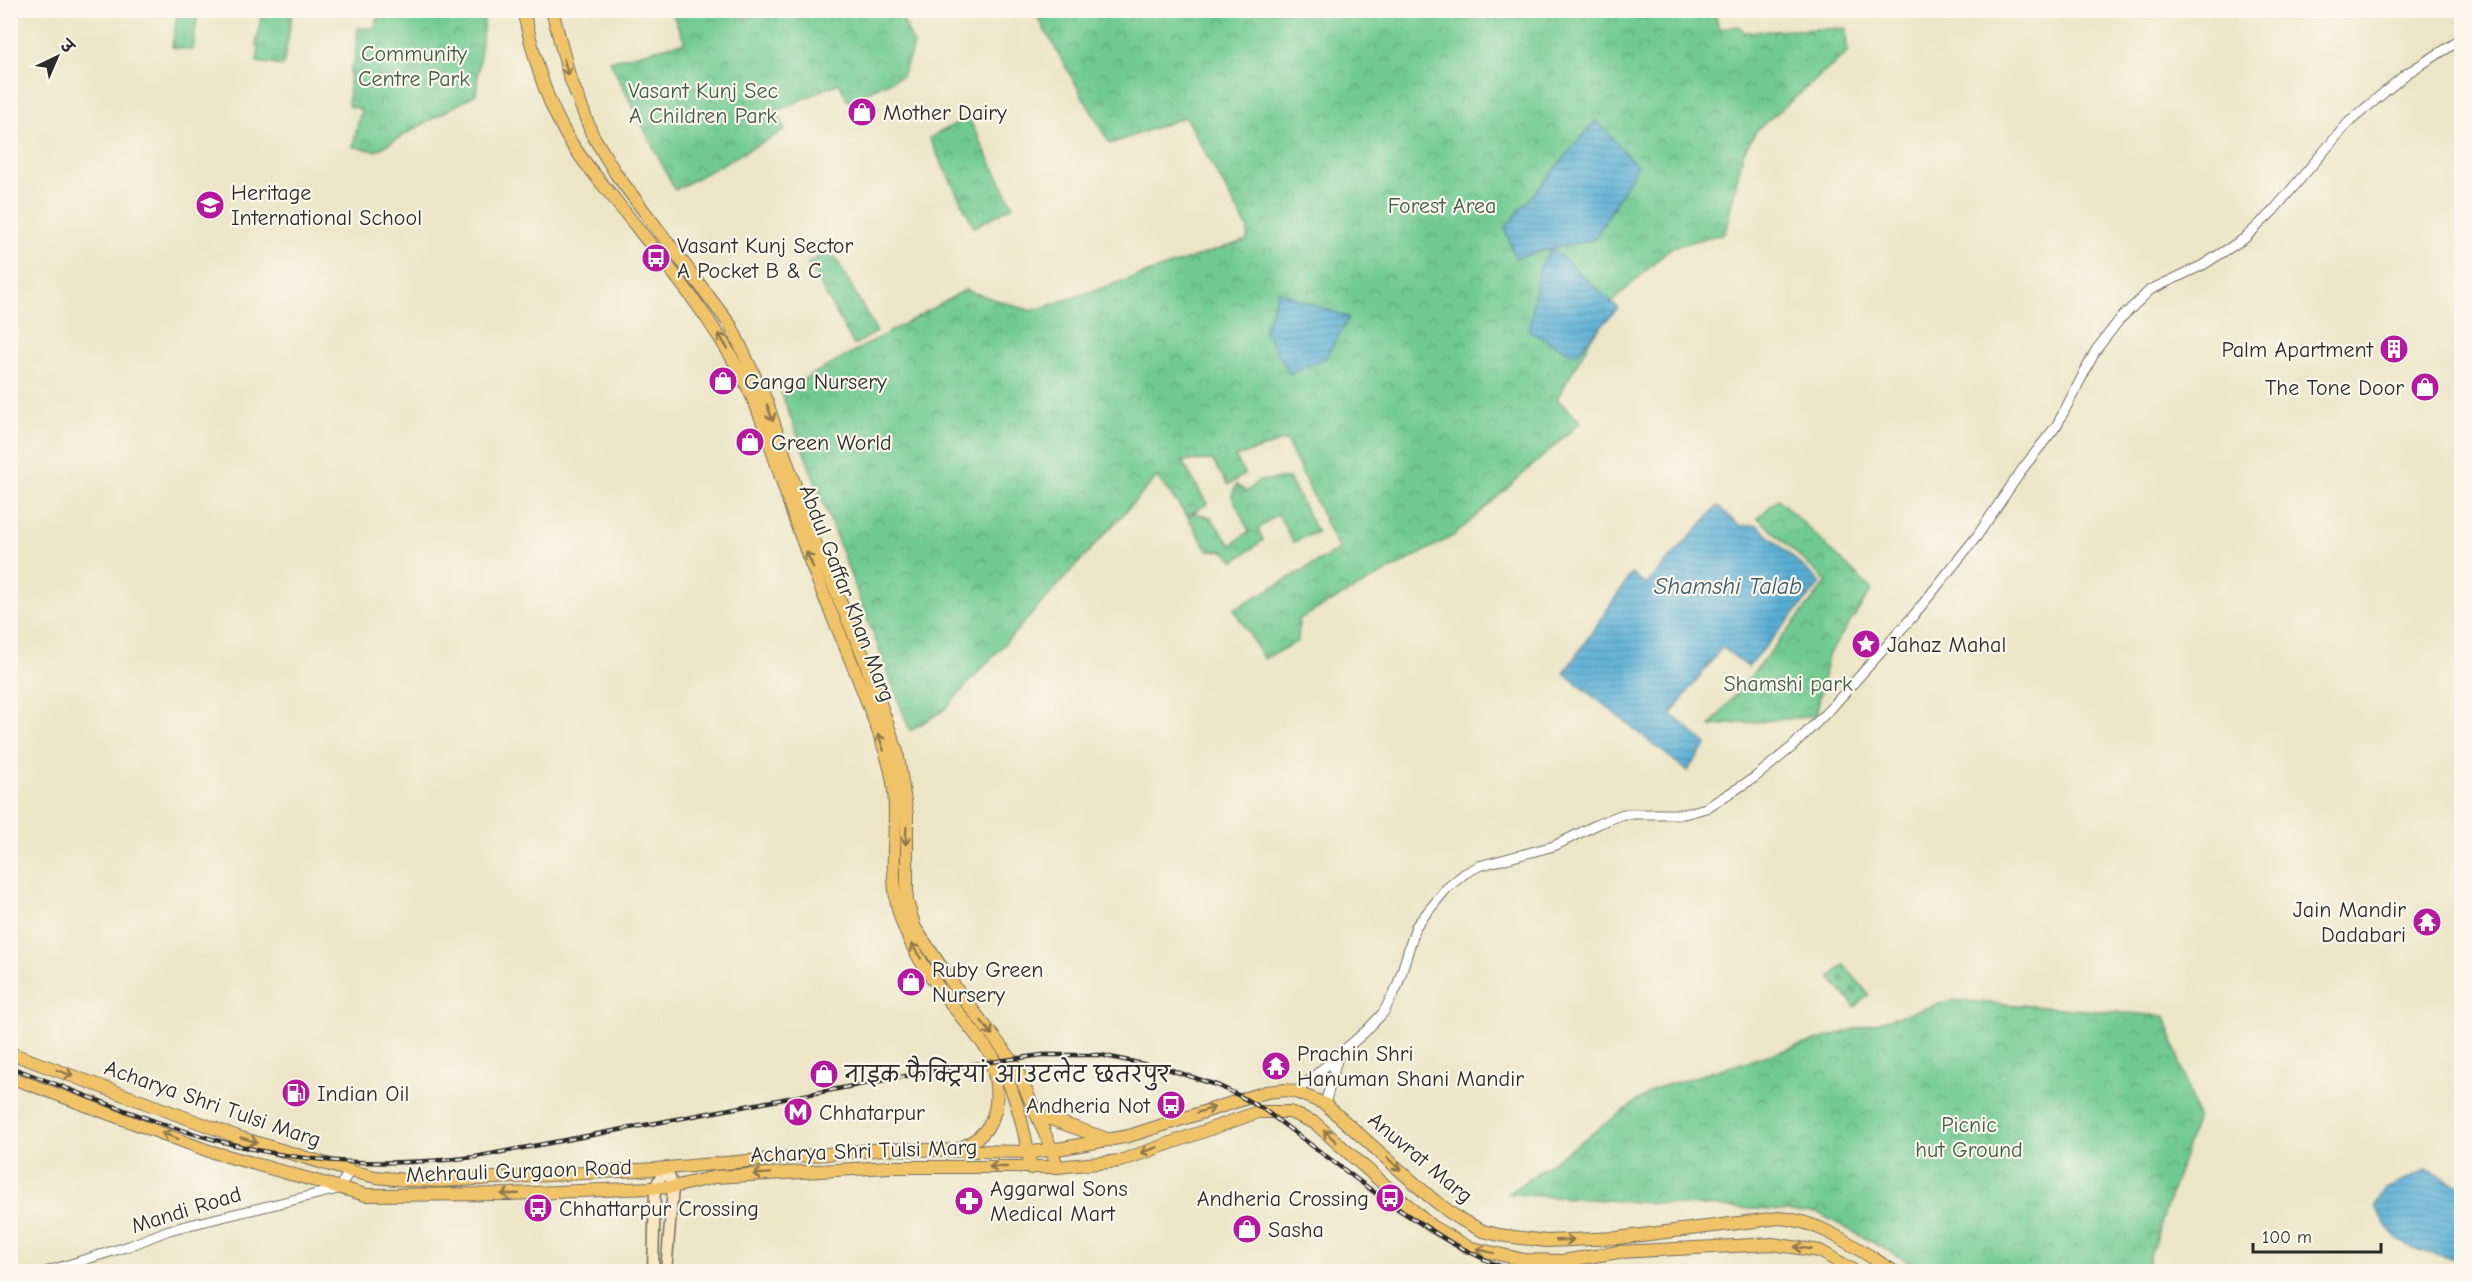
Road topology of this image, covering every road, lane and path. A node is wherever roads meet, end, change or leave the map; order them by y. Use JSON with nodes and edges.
{"nodes":[{"id":1,"x":523,"y":10,"type":"edge"},
{"id":2,"x":552,"y":10,"type":"edge"},
{"id":3,"x":2462,"y":39,"type":"edge"},
{"id":4,"x":10,"y":1053,"type":"edge"},
{"id":5,"x":988,"y":1053,"type":"junction"},
{"id":6,"x":1338,"y":1054,"type":"junction"},
{"id":7,"x":10,"y":1077,"type":"edge"},
{"id":8,"x":1296,"y":1092,"type":"junction"},
{"id":9,"x":1326,"y":1104,"type":"junction"},
{"id":10,"x":1036,"y":1114,"type":"junction"},
{"id":11,"x":1110,"y":1140,"type":"junction"},
{"id":12,"x":958,"y":1149,"type":"junction"},
{"id":13,"x":1053,"y":1150,"type":"junction"},
{"id":14,"x":1028,"y":1152,"type":"junction"},
{"id":15,"x":666,"y":1167,"type":"junction"},
{"id":16,"x":1057,"y":1167,"type":"junction"},
{"id":17,"x":1031,"y":1168,"type":"junction"},
{"id":18,"x":350,"y":1171,"type":"junction"},
{"id":19,"x":655,"y":1187,"type":"junction"},
{"id":20,"x":673,"y":1187,"type":"junction"},
{"id":21,"x":338,"y":1189,"type":"junction"},
{"id":22,"x":366,"y":1195,"type":"joint"},
{"id":23,"x":45,"y":1272,"type":"edge"},
{"id":24,"x":653,"y":1272,"type":"edge"},
{"id":25,"x":666,"y":1272,"type":"edge"},
{"id":26,"x":1856,"y":1272,"type":"edge"},
{"id":27,"x":1895,"y":1272,"type":"edge"}],
"edges":[{"from":5,"to":1,"type":"main road","name":"Abdul Gaffar Khan Marg","one_way":true},
{"from":2,"to":10,"type":"main road","name":"Abdul Gaffar Khan Marg","one_way":true},
{"from":3,"to":6,"type":"street"},
{"from":4,"to":18,"type":"main road","name":"Acharya Shri Tulsi Marg","one_way":true},
{"from":5,"to":12,"type":"main road"},
{"from":5,"to":14,"type":"main road","name":"Abdul Gaffar Khan Marg"},
{"from":6,"to":8,"type":"street"},
{"from":6,"to":9,"type":"street"},
{"from":21,"to":7,"type":"main road","name":"Acharya Shri Tulsi Marg","one_way":true},
{"from":8,"to":9,"type":"main road","name":"Anuvrat Marg"},
{"from":11,"to":8,"type":"main road","name":"Anuvrat Marg","one_way":true},
{"from":9,"to":27,"type":"main road","name":"Anuvrat Marg","one_way":true},
{"from":10,"to":11,"type":"main road"},
{"from":10,"to":13,"type":"main road","name":"Abdul Gaffar Khan Marg"},
{"from":11,"to":13,"type":"main road","name":"Anuvrat Marg"},
{"from":12,"to":14,"type":"main road","name":"Acharya Shri Tulsi Marg"},
{"from":12,"to":15,"type":"main road","name":"Acharya Shri Tulsi Marg"},
{"from":13,"to":14,"type":"main road","name":"Anuvrat Marg"},
{"from":13,"to":16,"type":"main road","name":"Abdul Gaffar Khan Marg"},
{"from":14,"to":17,"type":"main road","name":"Abdul Gaffar Khan Marg"},
{"from":15,"to":18,"type":"main road","name":"Acharya Shri Tulsi Marg"},
{"from":15,"to":19,"type":"main road"},
{"from":15,"to":20,"type":"main road"},
{"from":16,"to":17,"type":"main road","name":"Acharya Shri Tulsi Marg"},
{"from":26,"to":16,"type":"main road","name":"Anuvrat Marg","one_way":true},
{"from":17,"to":20,"type":"main road","name":"Acharya Shri Tulsi Marg","one_way":true},
{"from":18,"to":21,"type":"street"},
{"from":19,"to":20,"type":"main road","name":"Mehrauli Gurgaon Road"},
{"from":19,"to":22,"type":"main road","name":"Mehrauli Gurgaon Road","one_way":true},
{"from":19,"to":24,"type":"main road"},
{"from":20,"to":25,"type":"main road"},
{"from":21,"to":22,"type":"main road","name":"Acharya Shri Tulsi Marg"},
{"from":21,"to":23,"type":"street","name":"Mandi Road"}]}
